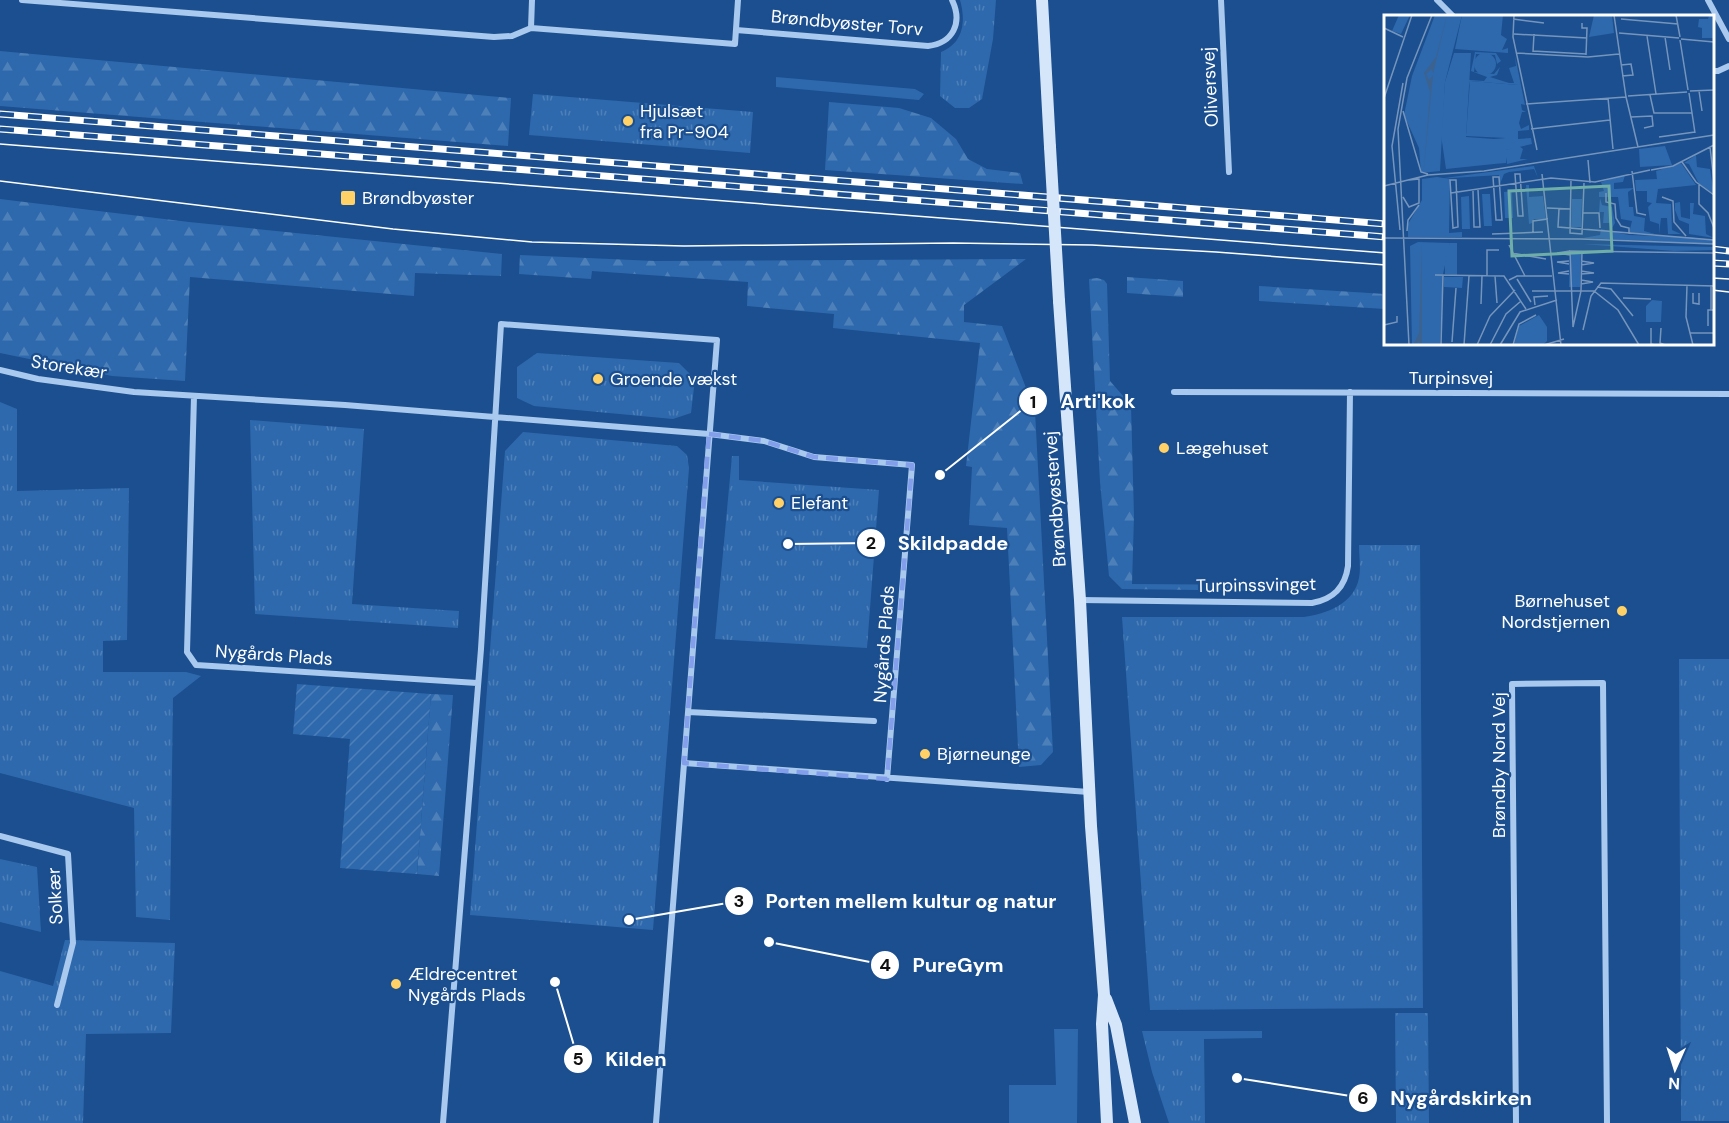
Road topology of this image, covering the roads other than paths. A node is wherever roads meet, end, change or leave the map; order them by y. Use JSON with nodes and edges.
{"nodes":[{"id":1,"x":22,"y":0,"type":"edge"},
{"id":2,"x":532,"y":0,"type":"edge"},
{"id":3,"x":738,"y":0,"type":"edge"},
{"id":4,"x":952,"y":0,"type":"edge"},
{"id":5,"x":1042,"y":0,"type":"edge"},
{"id":6,"x":1221,"y":0,"type":"edge"},
{"id":7,"x":1437,"y":0,"type":"edge"},
{"id":8,"x":1708,"y":0,"type":"edge"},
{"id":9,"x":1452,"y":15,"type":"edge"},
{"id":10,"x":531,"y":28,"type":"junction"},
{"id":11,"x":736,"y":30,"type":"junction"},
{"id":12,"x":1729,"y":39,"type":"edge"},
{"id":13,"x":1729,"y":66,"type":"edge"},
{"id":14,"x":1714,"y":71,"type":"edge"},
{"id":15,"x":1229,"y":172,"type":"dead end"},
{"id":16,"x":0,"y":370,"type":"edge"},
{"id":17,"x":134,"y":392,"type":"joint"},
{"id":18,"x":1174,"y":392,"type":"dead end"},
{"id":19,"x":1350,"y":392,"type":"junction"},
{"id":20,"x":1729,"y":394,"type":"edge"},
{"id":21,"x":194,"y":396,"type":"junction"},
{"id":22,"x":495,"y":417,"type":"junction"},
{"id":23,"x":709,"y":434,"type":"junction"},
{"id":24,"x":1080,"y":600,"type":"junction"},
{"id":25,"x":477,"y":683,"type":"junction"},
{"id":26,"x":688,"y":712,"type":"junction"},
{"id":27,"x":874,"y":721,"type":"dead end"},
{"id":28,"x":684,"y":763,"type":"junction"},
{"id":29,"x":887,"y":779,"type":"junction"},
{"id":30,"x":1090,"y":792,"type":"junction"},
{"id":31,"x":0,"y":836,"type":"edge"},
{"id":32,"x":1104,"y":995,"type":"junction"},
{"id":33,"x":57,"y":1005,"type":"dead end"},
{"id":34,"x":443,"y":1123,"type":"edge"},
{"id":35,"x":656,"y":1123,"type":"edge"},
{"id":36,"x":1107,"y":1123,"type":"edge"},
{"id":37,"x":1135,"y":1123,"type":"edge"},
{"id":38,"x":1516,"y":1123,"type":"edge"},
{"id":39,"x":1607,"y":1123,"type":"edge"}],
"edges":[{"from":1,"to":10,"type":"street"},
{"from":2,"to":10,"type":"street"},
{"from":3,"to":11,"type":"street"},
{"from":4,"to":11,"type":"street","name":"Brøndbyøster Torv"},
{"from":5,"to":24,"type":"street","name":"Brøndbyøstervej","bridge":true},
{"from":6,"to":15,"type":"street","name":"Oliversvej"},
{"from":7,"to":9,"type":"street"},
{"from":8,"to":12,"type":"street"},
{"from":10,"to":11,"type":"street"},
{"from":13,"to":14,"type":"street"},
{"from":16,"to":17,"type":"street","name":"Storekær"},
{"from":17,"to":21,"type":"street","name":"Nygårds Plads"},
{"from":18,"to":19,"type":"street","name":"Turpinsvej"},
{"from":19,"to":20,"type":"street","name":"Turpinsvej"},
{"from":19,"to":24,"type":"street","name":"Turpinssvinget"},
{"from":21,"to":22,"type":"street","name":"Nygårds Plads"},
{"from":21,"to":25,"type":"street","name":"Nygårds Plads"},
{"from":22,"to":23,"type":"street","name":"Nygårds Plads"},
{"from":22,"to":23,"type":"street"},
{"from":22,"to":25,"type":"street"},
{"from":23,"to":26,"type":"street"},
{"from":23,"to":29,"type":"street","name":"Nygårds Plads"},
{"from":24,"to":30,"type":"street","name":"Brøndbyøstervej"},
{"from":25,"to":34,"type":"street"},
{"from":26,"to":27,"type":"street","name":"Nygårds Plads"},
{"from":26,"to":28,"type":"street"},
{"from":28,"to":29,"type":"street"},
{"from":28,"to":35,"type":"street"},
{"from":29,"to":30,"type":"street"},
{"from":30,"to":32,"type":"street","name":"Brøndbyøstervej"},
{"from":31,"to":33,"type":"street","name":"Solkær"},
{"from":32,"to":36,"type":"street","name":"Brøndbyøstervej"},
{"from":32,"to":37,"type":"street","name":"Brøndbyøstervej"},
{"from":38,"to":39,"type":"street","name":"Brøndby Nord Vej"}]}
